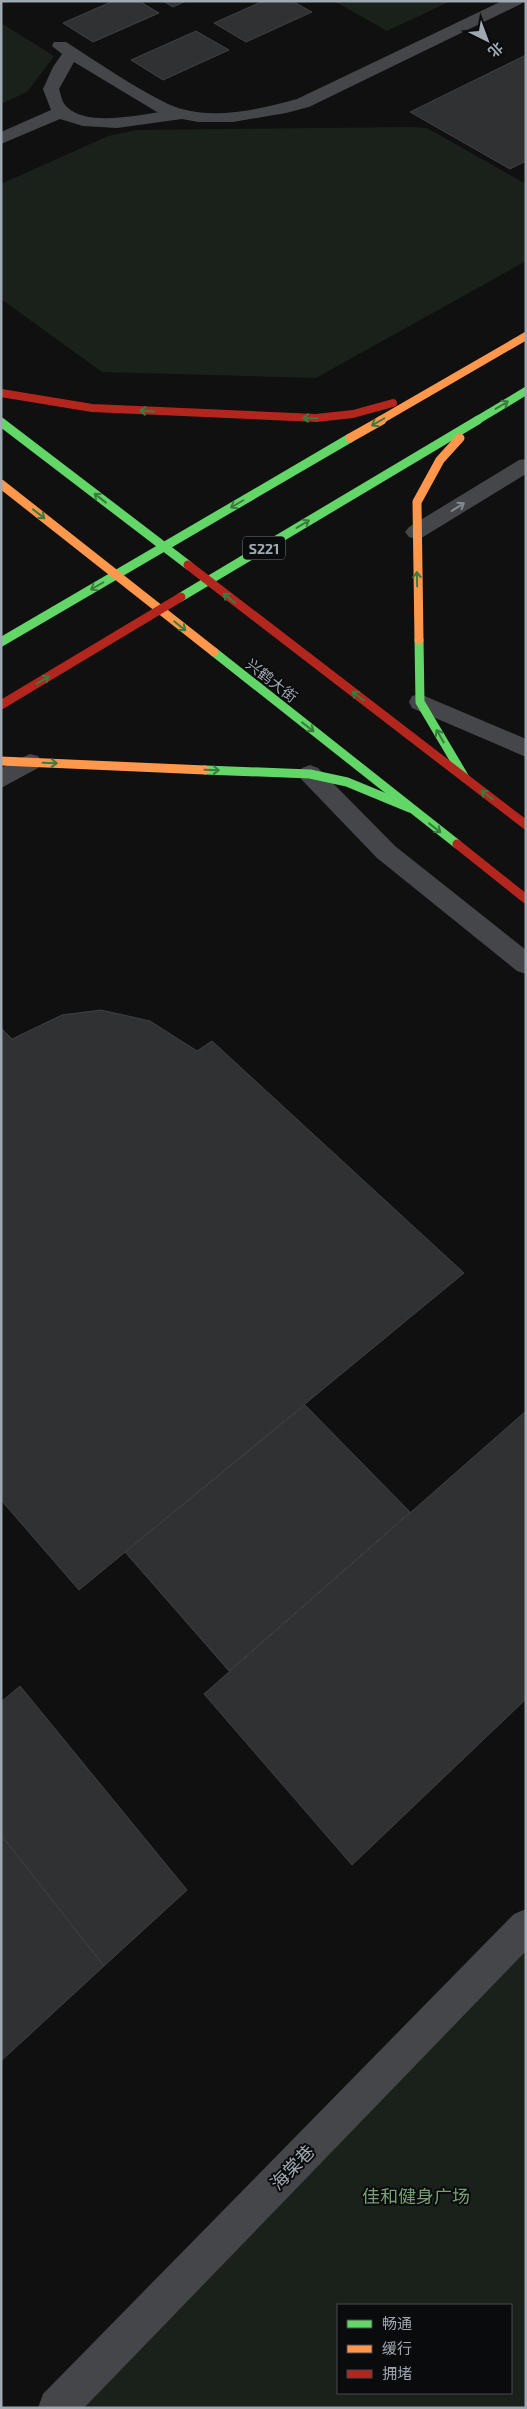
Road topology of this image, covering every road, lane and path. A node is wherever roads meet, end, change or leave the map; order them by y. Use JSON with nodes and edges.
{"nodes":[{"id":1,"x":516,"y":1,"type":"edge"},
{"id":2,"x":61,"y":112,"type":"junction"},
{"id":3,"x":180,"y":114,"type":"junction"},
{"id":4,"x":1,"y":139,"type":"edge"},
{"id":5,"x":526,"y":336,"type":"edge"},
{"id":6,"x":526,"y":391,"type":"edge"},
{"id":7,"x":1,"y":392,"type":"edge"},
{"id":8,"x":426,"y":394,"type":"junction"},
{"id":9,"x":477,"y":420,"type":"junction"},
{"id":10,"x":1,"y":422,"type":"edge"},
{"id":11,"x":526,"y":465,"type":"edge"},
{"id":12,"x":1,"y":484,"type":"edge"},
{"id":13,"x":416,"y":532,"type":"junction"},
{"id":14,"x":164,"y":547,"type":"junction"},
{"id":15,"x":116,"y":575,"type":"junction"},
{"id":16,"x":208,"y":581,"type":"junction"},
{"id":17,"x":160,"y":610,"type":"junction"},
{"id":18,"x":1,"y":642,"type":"edge"},
{"id":19,"x":420,"y":702,"type":"junction"},
{"id":20,"x":1,"y":705,"type":"edge"},
{"id":21,"x":526,"y":749,"type":"edge"},
{"id":22,"x":1,"y":761,"type":"edge"},
{"id":23,"x":30,"y":762,"type":"junction"},
{"id":24,"x":310,"y":774,"type":"junction"},
{"id":25,"x":465,"y":778,"type":"junction"},
{"id":26,"x":1,"y":780,"type":"edge"},
{"id":27,"x":410,"y":808,"type":"junction"},
{"id":28,"x":526,"y":825,"type":"edge"},
{"id":29,"x":526,"y":899,"type":"edge"},
{"id":30,"x":526,"y":964,"type":"edge"},
{"id":31,"x":526,"y":1926,"type":"edge"},
{"id":32,"x":57,"y":2408,"type":"edge"}],
"edges":[{"from":1,"to":3,"type":"street"},
{"from":2,"to":3,"type":"street"},
{"from":2,"to":3,"type":"street"},
{"from":2,"to":4,"type":"street"},
{"from":5,"to":8,"type":"main road"},
{"from":9,"to":6,"type":"main road","number":"S221","one_way":true},
{"from":8,"to":7,"type":"main road","one_way":true},
{"from":8,"to":14,"type":"main road","one_way":true},
{"from":9,"to":13,"type":"main road"},
{"from":16,"to":9,"type":"main road","number":"S221","one_way":true},
{"from":14,"to":10,"type":"main road","one_way":true},
{"from":13,"to":11,"type":"street","one_way":true},
{"from":12,"to":15,"type":"main road","name":"兴鹤大街","one_way":true},
{"from":19,"to":13,"type":"main road","one_way":true},
{"from":14,"to":15,"type":"main road"},
{"from":14,"to":16,"type":"main road"},
{"from":15,"to":17,"type":"main road","name":"兴鹤大街"},
{"from":15,"to":18,"type":"main road","one_way":true},
{"from":16,"to":17,"type":"main road","number":"S221"},
{"from":25,"to":16,"type":"main road","one_way":true},
{"from":20,"to":17,"type":"main road","number":"S221","one_way":true},
{"from":17,"to":27,"type":"main road","name":"兴鹤大街","one_way":true},
{"from":19,"to":21,"type":"street"},
{"from":25,"to":19,"type":"main road","one_way":true},
{"from":22,"to":23,"type":"main road"},
{"from":23,"to":24,"type":"main road","one_way":true},
{"from":23,"to":26,"type":"street"},
{"from":24,"to":27,"type":"main road"},
{"from":24,"to":30,"type":"street"},
{"from":28,"to":25,"type":"main road","one_way":true},
{"from":27,"to":29,"type":"main road","name":"兴鹤大街","one_way":true},
{"from":31,"to":32,"type":"street","name":"海棠巷"}]}
